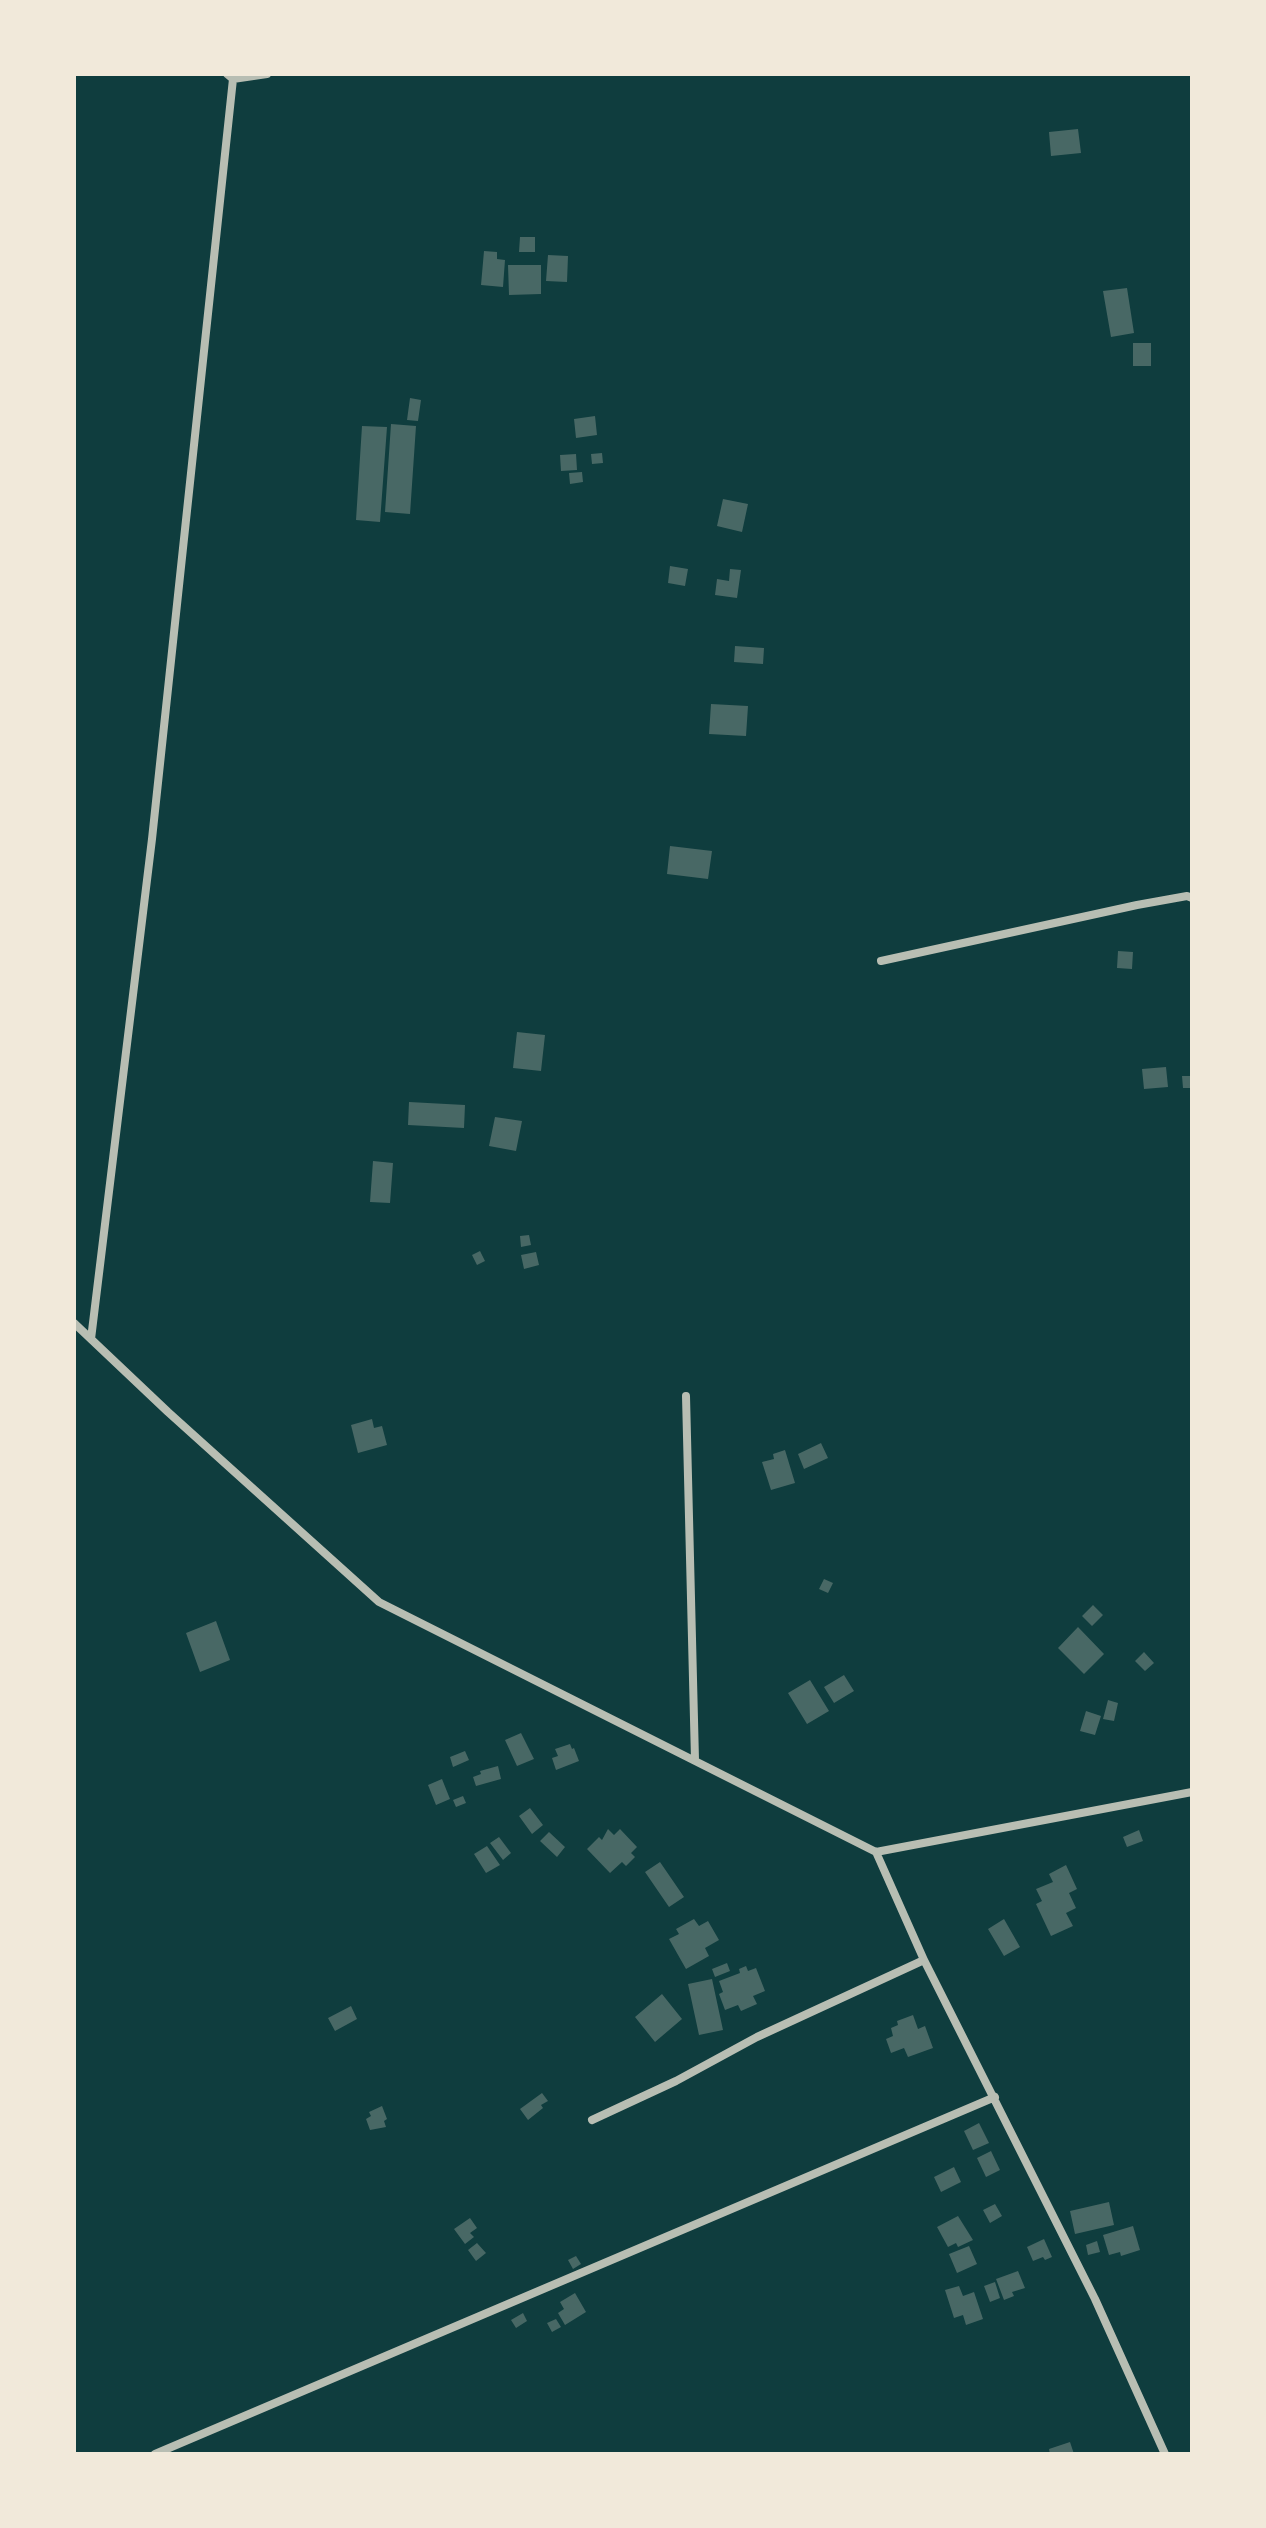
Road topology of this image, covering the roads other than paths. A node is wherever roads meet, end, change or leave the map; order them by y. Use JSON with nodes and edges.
{"nodes":[{"id":1,"x":267,"y":74,"type":"edge"},
{"id":2,"x":230,"y":76,"type":"edge"},
{"id":3,"x":1192,"y":898,"type":"edge"},
{"id":4,"x":881,"y":961,"type":"dead end"},
{"id":5,"x":74,"y":1323,"type":"edge"},
{"id":6,"x":91,"y":1339,"type":"junction"},
{"id":7,"x":686,"y":1396,"type":"dead end"},
{"id":8,"x":695,"y":1760,"type":"junction"},
{"id":9,"x":1192,"y":1792,"type":"edge"},
{"id":10,"x":876,"y":1852,"type":"junction"},
{"id":11,"x":924,"y":1960,"type":"junction"},
{"id":12,"x":995,"y":2097,"type":"junction"},
{"id":13,"x":592,"y":2120,"type":"dead end"},
{"id":14,"x":155,"y":2454,"type":"edge"},
{"id":15,"x":1165,"y":2454,"type":"edge"}],
"edges":[{"from":1,"to":2,"type":"street"},
{"from":2,"to":6,"type":"street"},
{"from":3,"to":4,"type":"street"},
{"from":5,"to":6,"type":"street"},
{"from":6,"to":8,"type":"street"},
{"from":7,"to":8,"type":"street"},
{"from":8,"to":10,"type":"street"},
{"from":9,"to":10,"type":"street"},
{"from":10,"to":11,"type":"street"},
{"from":11,"to":12,"type":"street"},
{"from":11,"to":13,"type":"street"},
{"from":12,"to":14,"type":"street"},
{"from":12,"to":15,"type":"street"}]}
